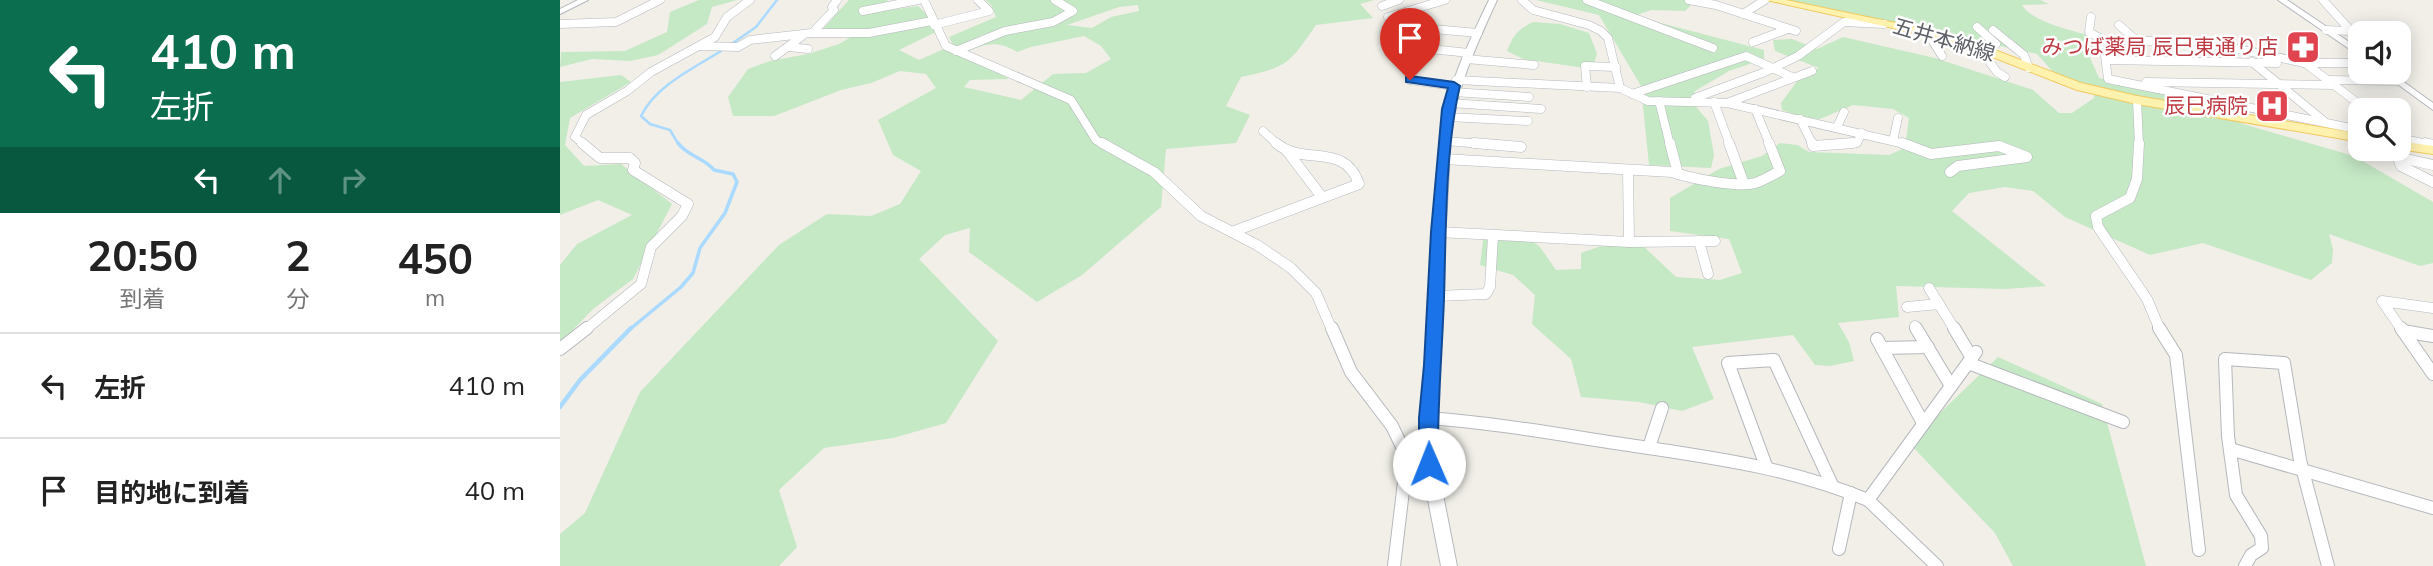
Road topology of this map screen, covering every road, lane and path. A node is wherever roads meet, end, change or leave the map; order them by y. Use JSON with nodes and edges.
{"nodes":[{"id":1,"x":584,"y":0,"type":"edge"},
{"id":2,"x":660,"y":0,"type":"edge"},
{"id":3,"x":750,"y":0,"type":"edge"},
{"id":4,"x":837,"y":0,"type":"edge"},
{"id":5,"x":936,"y":0,"type":"edge"},
{"id":6,"x":978,"y":0,"type":"edge"},
{"id":7,"x":1055,"y":0,"type":"edge"},
{"id":8,"x":1399,"y":0,"type":"edge"},
{"id":9,"x":1493,"y":0,"type":"edge"},
{"id":10,"x":1522,"y":0,"type":"edge"},
{"id":11,"x":1587,"y":0,"type":"edge"},
{"id":12,"x":1765,"y":0,"type":"edge"},
{"id":13,"x":1771,"y":0,"type":"edge"},
{"id":14,"x":2282,"y":0,"type":"edge"},
{"id":15,"x":2323,"y":0,"type":"edge"},
{"id":16,"x":922,"y":1,"type":"edge"},
{"id":17,"x":1438,"y":1,"type":"edge"},
{"id":18,"x":1692,"y":1,"type":"edge"},
{"id":19,"x":1716,"y":5,"type":"junction"},
{"id":20,"x":1686,"y":10,"type":"dead end"},
{"id":21,"x":863,"y":11,"type":"dead end"},
{"id":22,"x":560,"y":12,"type":"edge"},
{"id":23,"x":1398,"y":14,"type":"junction"},
{"id":24,"x":1701,"y":14,"type":"dead end"},
{"id":25,"x":1743,"y":14,"type":"junction"},
{"id":26,"x":1388,"y":17,"type":"dead end"},
{"id":27,"x":2091,"y":17,"type":"dead end"},
{"id":28,"x":933,"y":23,"type":"junction"},
{"id":29,"x":560,"y":24,"type":"edge"},
{"id":30,"x":1889,"y":24,"type":"junction"},
{"id":31,"x":2119,"y":25,"type":"dead end"},
{"id":32,"x":1399,"y":26,"type":"dead end"},
{"id":33,"x":1977,"y":27,"type":"dead end"},
{"id":34,"x":1993,"y":30,"type":"dead end"},
{"id":35,"x":2326,"y":30,"type":"junction"},
{"id":36,"x":1927,"y":32,"type":"junction"},
{"id":37,"x":1478,"y":33,"type":"junction"},
{"id":38,"x":808,"y":34,"type":"junction"},
{"id":39,"x":2103,"y":40,"type":"junction"},
{"id":40,"x":2137,"y":41,"type":"junction"},
{"id":41,"x":1752,"y":42,"type":"dead end"},
{"id":42,"x":2348,"y":45,"type":"edge"},
{"id":43,"x":698,"y":46,"type":"junction"},
{"id":44,"x":1401,"y":46,"type":"dead end"},
{"id":45,"x":1977,"y":46,"type":"junction"},
{"id":46,"x":789,"y":47,"type":"junction"},
{"id":47,"x":1713,"y":48,"type":"dead end"},
{"id":48,"x":808,"y":49,"type":"dead end"},
{"id":49,"x":956,"y":51,"type":"junction"},
{"id":50,"x":775,"y":56,"type":"dead end"},
{"id":51,"x":1467,"y":56,"type":"junction"},
{"id":52,"x":1942,"y":56,"type":"dead end"},
{"id":53,"x":2106,"y":60,"type":"junction"},
{"id":54,"x":1417,"y":61,"type":"dead end"},
{"id":55,"x":2252,"y":62,"type":"junction"},
{"id":56,"x":2305,"y":63,"type":"junction"},
{"id":57,"x":2348,"y":63,"type":"edge"},
{"id":58,"x":1534,"y":65,"type":"dead end"},
{"id":59,"x":1616,"y":67,"type":"junction"},
{"id":60,"x":1773,"y":68,"type":"junction"},
{"id":61,"x":2029,"y":68,"type":"junction"},
{"id":62,"x":1812,"y":72,"type":"dead end"},
{"id":63,"x":1792,"y":77,"type":"junction"},
{"id":64,"x":2005,"y":77,"type":"dead end"},
{"id":65,"x":2118,"y":81,"type":"junction"},
{"id":66,"x":2348,"y":82,"type":"edge"},
{"id":67,"x":2331,"y":83,"type":"junction"},
{"id":68,"x":2403,"y":84,"type":"edge"},
{"id":69,"x":2279,"y":85,"type":"junction"},
{"id":70,"x":1587,"y":87,"type":"junction"},
{"id":71,"x":1620,"y":88,"type":"junction"},
{"id":72,"x":1453,"y":90,"type":"junction"},
{"id":73,"x":1632,"y":94,"type":"junction"},
{"id":74,"x":1529,"y":97,"type":"dead end"},
{"id":75,"x":2351,"y":98,"type":"edge"},
{"id":76,"x":1689,"y":100,"type":"junction"},
{"id":77,"x":2137,"y":100,"type":"junction"},
{"id":78,"x":2428,"y":100,"type":"edge"},
{"id":79,"x":1659,"y":101,"type":"junction"},
{"id":80,"x":1714,"y":102,"type":"junction"},
{"id":81,"x":1727,"y":103,"type":"junction"},
{"id":82,"x":2433,"y":107,"type":"edge"},
{"id":83,"x":1541,"y":109,"type":"dead end"},
{"id":84,"x":1755,"y":109,"type":"junction"},
{"id":85,"x":1844,"y":112,"type":"dead end"},
{"id":86,"x":1448,"y":117,"type":"junction"},
{"id":87,"x":1898,"y":118,"type":"dead end"},
{"id":88,"x":1800,"y":119,"type":"junction"},
{"id":89,"x":1528,"y":121,"type":"dead end"},
{"id":90,"x":2327,"y":124,"type":"junction"},
{"id":91,"x":1837,"y":127,"type":"junction"},
{"id":92,"x":2348,"y":128,"type":"edge"},
{"id":93,"x":1263,"y":131,"type":"dead end"},
{"id":94,"x":1862,"y":132,"type":"junction"},
{"id":95,"x":2348,"y":136,"type":"edge"},
{"id":96,"x":1446,"y":141,"type":"junction"},
{"id":97,"x":1893,"y":141,"type":"junction"},
{"id":98,"x":2411,"y":144,"type":"edge"},
{"id":99,"x":2433,"y":145,"type":"edge"},
{"id":100,"x":2411,"y":146,"type":"edge"},
{"id":101,"x":1521,"y":147,"type":"dead end"},
{"id":102,"x":2433,"y":150,"type":"edge"},
{"id":103,"x":1287,"y":151,"type":"junction"},
{"id":104,"x":2411,"y":151,"type":"edge"},
{"id":105,"x":1444,"y":159,"type":"junction"},
{"id":106,"x":2401,"y":161,"type":"edge"},
{"id":107,"x":2433,"y":165,"type":"edge"},
{"id":108,"x":1628,"y":170,"type":"junction"},
{"id":109,"x":1950,"y":172,"type":"dead end"},
{"id":110,"x":1678,"y":174,"type":"junction"},
{"id":111,"x":2433,"y":182,"type":"edge"},
{"id":112,"x":1744,"y":184,"type":"junction"},
{"id":113,"x":1322,"y":197,"type":"junction"},
{"id":114,"x":1232,"y":232,"type":"junction"},
{"id":115,"x":1439,"y":232,"type":"junction"},
{"id":116,"x":1493,"y":236,"type":"junction"},
{"id":117,"x":1699,"y":241,"type":"junction"},
{"id":118,"x":1715,"y":241,"type":"dead end"},
{"id":119,"x":1629,"y":242,"type":"junction"},
{"id":120,"x":1708,"y":274,"type":"dead end"},
{"id":121,"x":1929,"y":288,"type":"dead end"},
{"id":122,"x":1436,"y":296,"type":"junction"},
{"id":123,"x":1939,"y":304,"type":"junction"},
{"id":124,"x":1907,"y":307,"type":"dead end"},
{"id":125,"x":2433,"y":308,"type":"edge"},
{"id":126,"x":1915,"y":326,"type":"dead end"},
{"id":127,"x":2403,"y":331,"type":"junction"},
{"id":128,"x":2433,"y":336,"type":"edge"},
{"id":129,"x":1928,"y":347,"type":"junction"},
{"id":130,"x":560,"y":349,"type":"edge"},
{"id":131,"x":1972,"y":358,"type":"junction"},
{"id":132,"x":2433,"y":374,"type":"edge"},
{"id":133,"x":1951,"y":386,"type":"junction"},
{"id":134,"x":1662,"y":408,"type":"dead end"},
{"id":135,"x":1428,"y":418,"type":"junction"},
{"id":136,"x":2123,"y":422,"type":"dead end"},
{"id":137,"x":1923,"y":423,"type":"junction"},
{"id":138,"x":1649,"y":447,"type":"junction"},
{"id":139,"x":2230,"y":449,"type":"junction"},
{"id":140,"x":1407,"y":457,"type":"junction"},
{"id":141,"x":1429,"y":464,"type":"junction"},
{"id":142,"x":1766,"y":466,"type":"junction"},
{"id":143,"x":2304,"y":470,"type":"junction"},
{"id":144,"x":1832,"y":485,"type":"junction"},
{"id":145,"x":1851,"y":493,"type":"junction"},
{"id":146,"x":1868,"y":500,"type":"junction"},
{"id":147,"x":2433,"y":508,"type":"edge"},
{"id":148,"x":1839,"y":549,"type":"dead end"},
{"id":149,"x":2199,"y":550,"type":"dead end"},
{"id":150,"x":1394,"y":566,"type":"edge"},
{"id":151,"x":1449,"y":566,"type":"edge"},
{"id":152,"x":1937,"y":566,"type":"edge"},
{"id":153,"x":2245,"y":566,"type":"edge"},
{"id":154,"x":2328,"y":566,"type":"edge"}],
"edges":[{"from":1,"to":22,"type":"street"},
{"from":2,"to":29,"type":"street"},
{"from":3,"to":43,"type":"street"},
{"from":4,"to":38,"type":"street"},
{"from":5,"to":16,"type":"street"},
{"from":6,"to":28,"type":"street"},
{"from":7,"to":49,"type":"street"},
{"from":8,"to":23,"type":"street"},
{"from":9,"to":37,"type":"street"},
{"from":10,"to":59,"type":"street"},
{"from":11,"to":47,"type":"street"},
{"from":12,"to":25,"type":"street"},
{"from":13,"to":30,"type":"main road","name":"五井本納線"},
{"from":14,"to":35,"type":"street"},
{"from":15,"to":35,"type":"street"},
{"from":16,"to":21,"type":"street"},
{"from":16,"to":28,"type":"street"},
{"from":17,"to":23,"type":"street"},
{"from":18,"to":19,"type":"street"},
{"from":18,"to":20,"type":"street"},
{"from":19,"to":24,"type":"street"},
{"from":19,"to":25,"type":"street"},
{"from":23,"to":26,"type":"street"},
{"from":25,"to":41,"type":"street"},
{"from":27,"to":39,"type":"street"},
{"from":28,"to":38,"type":"street"},
{"from":28,"to":49,"type":"street"},
{"from":30,"to":36,"type":"main road","name":"五井本納線"},
{"from":30,"to":60,"type":"street"},
{"from":31,"to":40,"type":"street"},
{"from":32,"to":37,"type":"street"},
{"from":33,"to":45,"type":"street"},
{"from":34,"to":61,"type":"street"},
{"from":35,"to":42,"type":"street"},
{"from":36,"to":45,"type":"main road","name":"五井本納線"},
{"from":36,"to":52,"type":"street"},
{"from":37,"to":51,"type":"street"},
{"from":38,"to":43,"type":"street"},
{"from":38,"to":46,"type":"street"},
{"from":39,"to":40,"type":"street"},
{"from":39,"to":53,"type":"street"},
{"from":40,"to":56,"type":"street"},
{"from":43,"to":130,"type":"street"},
{"from":44,"to":51,"type":"street"},
{"from":45,"to":61,"type":"main road","name":"五井本納線"},
{"from":45,"to":64,"type":"street"},
{"from":46,"to":48,"type":"street"},
{"from":46,"to":50,"type":"street"},
{"from":49,"to":114,"type":"street"},
{"from":51,"to":58,"type":"street"},
{"from":51,"to":72,"type":"street"},
{"from":53,"to":55,"type":"street"},
{"from":53,"to":65,"type":"street"},
{"from":54,"to":72,"type":"street"},
{"from":55,"to":56,"type":"street"},
{"from":55,"to":69,"type":"street"},
{"from":56,"to":57,"type":"street"},
{"from":56,"to":67,"type":"street"},
{"from":59,"to":70,"type":"street"},
{"from":59,"to":71,"type":"street"},
{"from":60,"to":63,"type":"street"},
{"from":60,"to":73,"type":"street"},
{"from":60,"to":76,"type":"street"},
{"from":61,"to":77,"type":"main road","name":"五井本納線"},
{"from":62,"to":63,"type":"street"},
{"from":63,"to":81,"type":"street"},
{"from":65,"to":69,"type":"street"},
{"from":65,"to":90,"type":"street"},
{"from":66,"to":67,"type":"street"},
{"from":67,"to":69,"type":"street"},
{"from":67,"to":75,"type":"street"},
{"from":68,"to":78,"type":"street"},
{"from":69,"to":90,"type":"street"},
{"from":70,"to":71,"type":"street"},
{"from":70,"to":72,"type":"street"},
{"from":71,"to":73,"type":"street"},
{"from":72,"to":74,"type":"street"},
{"from":72,"to":83,"type":"street"},
{"from":72,"to":86,"type":"street"},
{"from":73,"to":79,"type":"street"},
{"from":76,"to":79,"type":"street"},
{"from":76,"to":80,"type":"street"},
{"from":77,"to":95,"type":"main road","name":"五井本納線"},
{"from":77,"to":149,"type":"street"},
{"from":78,"to":82,"type":"street"},
{"from":79,"to":110,"type":"street"},
{"from":80,"to":81,"type":"street"},
{"from":80,"to":112,"type":"street"},
{"from":81,"to":84,"type":"street"},
{"from":84,"to":88,"type":"street"},
{"from":84,"to":112,"type":"street"},
{"from":85,"to":91,"type":"street"},
{"from":86,"to":89,"type":"street"},
{"from":86,"to":96,"type":"street"},
{"from":87,"to":97,"type":"street"},
{"from":88,"to":91,"type":"street"},
{"from":88,"to":94,"type":"street"},
{"from":90,"to":92,"type":"street"},
{"from":91,"to":94,"type":"street"},
{"from":93,"to":103,"type":"street"},
{"from":94,"to":97,"type":"street"},
{"from":96,"to":101,"type":"street"},
{"from":96,"to":105,"type":"street"},
{"from":97,"to":109,"type":"street"},
{"from":98,"to":99,"type":"street"},
{"from":100,"to":102,"type":"main road"},
{"from":103,"to":113,"type":"street"},
{"from":103,"to":113,"type":"street"},
{"from":104,"to":107,"type":"street"},
{"from":105,"to":108,"type":"street"},
{"from":105,"to":115,"type":"street"},
{"from":106,"to":111,"type":"street"},
{"from":108,"to":110,"type":"street"},
{"from":108,"to":119,"type":"street"},
{"from":110,"to":112,"type":"street"},
{"from":113,"to":114,"type":"street"},
{"from":114,"to":140,"type":"street"},
{"from":115,"to":116,"type":"street"},
{"from":115,"to":122,"type":"street"},
{"from":116,"to":119,"type":"street"},
{"from":116,"to":122,"type":"street"},
{"from":117,"to":118,"type":"street"},
{"from":117,"to":119,"type":"street"},
{"from":117,"to":120,"type":"street"},
{"from":121,"to":123,"type":"street"},
{"from":122,"to":135,"type":"street"},
{"from":123,"to":124,"type":"street"},
{"from":123,"to":131,"type":"street"},
{"from":125,"to":127,"type":"street"},
{"from":126,"to":129,"type":"street"},
{"from":127,"to":128,"type":"street"},
{"from":127,"to":132,"type":"street"},
{"from":129,"to":133,"type":"street"},
{"from":129,"to":137,"type":"street"},
{"from":131,"to":133,"type":"street"},
{"from":131,"to":136,"type":"street"},
{"from":133,"to":137,"type":"street"},
{"from":134,"to":138,"type":"street"},
{"from":135,"to":138,"type":"street"},
{"from":135,"to":141,"type":"street"},
{"from":137,"to":146,"type":"street"},
{"from":138,"to":142,"type":"street"},
{"from":139,"to":143,"type":"street"},
{"from":139,"to":143,"type":"street"},
{"from":139,"to":153,"type":"street"},
{"from":140,"to":141,"type":"street"},
{"from":140,"to":150,"type":"street"},
{"from":141,"to":151,"type":"street"},
{"from":142,"to":144,"type":"street"},
{"from":142,"to":144,"type":"street"},
{"from":143,"to":147,"type":"street"},
{"from":143,"to":154,"type":"street"},
{"from":144,"to":145,"type":"street"},
{"from":145,"to":146,"type":"street"},
{"from":145,"to":148,"type":"street"},
{"from":146,"to":152,"type":"street"}]}
